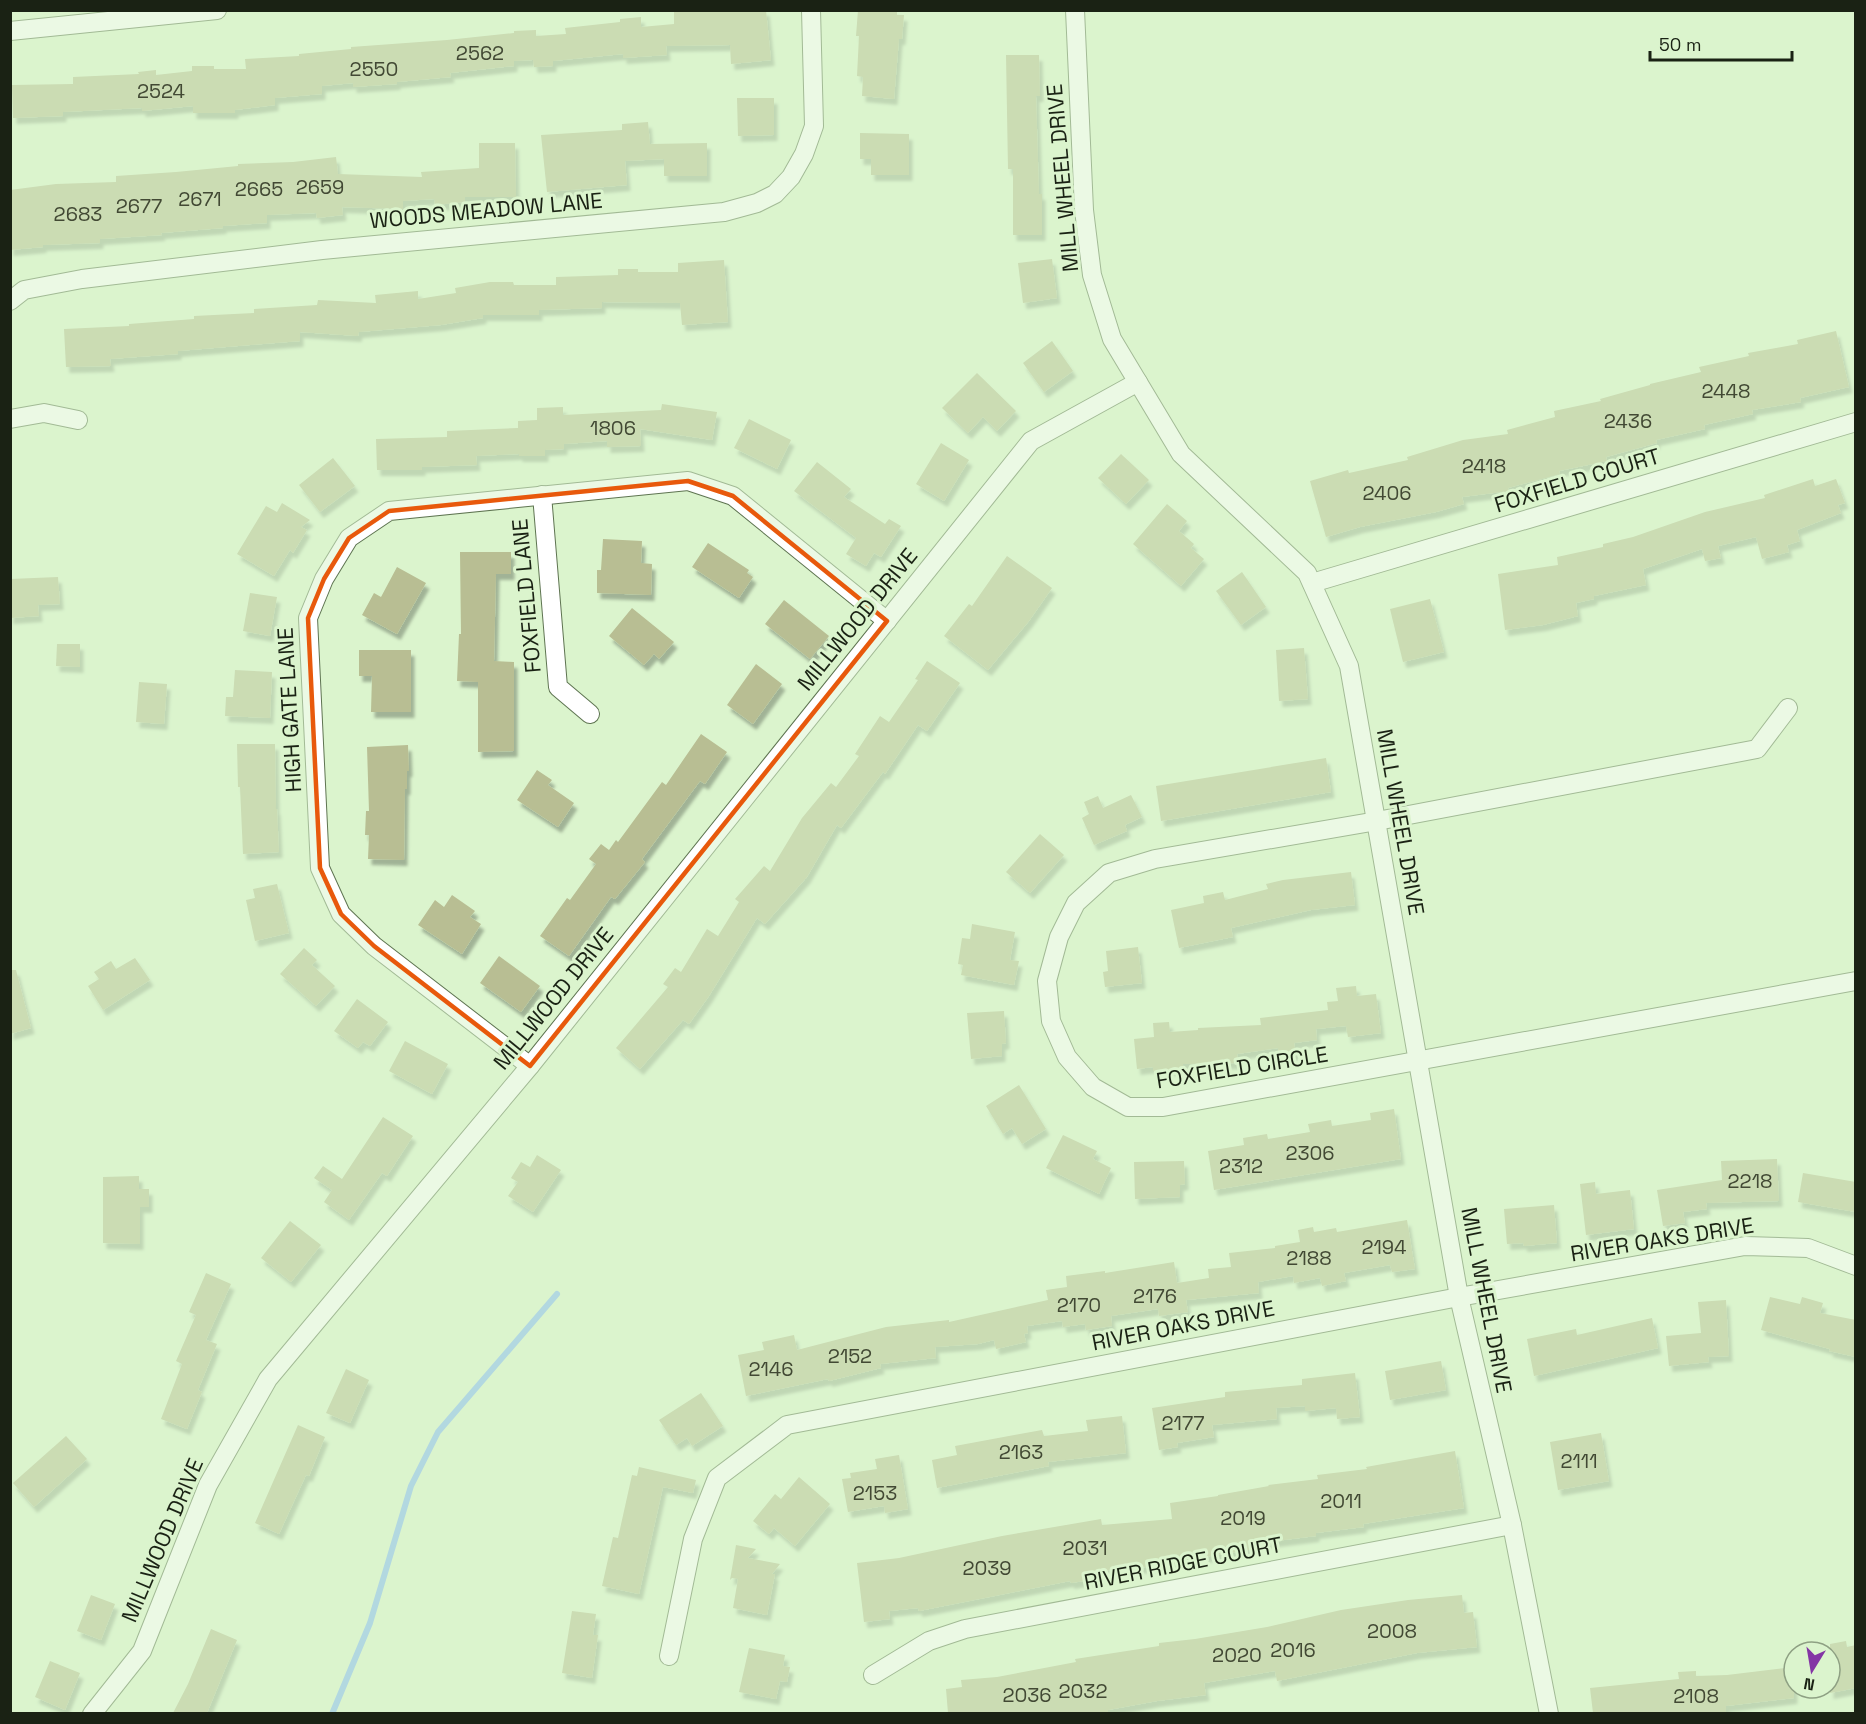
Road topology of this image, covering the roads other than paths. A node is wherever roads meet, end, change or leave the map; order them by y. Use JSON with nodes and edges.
{"nodes":[{"id":1,"x":217,"y":10,"type":"edge"},
{"id":2,"x":811,"y":10,"type":"edge"},
{"id":3,"x":1075,"y":10,"type":"edge"},
{"id":4,"x":10,"y":31,"type":"edge"},
{"id":5,"x":10,"y":301,"type":"edge"},
{"id":6,"x":1138,"y":382,"type":"junction"},
{"id":7,"x":10,"y":419,"type":"edge"},
{"id":8,"x":78,"y":420,"type":"dead end"},
{"id":9,"x":1856,"y":422,"type":"edge"},
{"id":10,"x":542,"y":495,"type":"junction"},
{"id":11,"x":1312,"y":583,"type":"junction"},
{"id":12,"x":887,"y":621,"type":"junction"},
{"id":13,"x":1788,"y":708,"type":"dead end"},
{"id":14,"x":590,"y":714,"type":"dead end"},
{"id":15,"x":1377,"y":821,"type":"junction"},
{"id":16,"x":1856,"y":981,"type":"edge"},
{"id":17,"x":1419,"y":1061,"type":"junction"},
{"id":18,"x":530,"y":1065,"type":"junction"},
{"id":19,"x":1856,"y":1266,"type":"edge"},
{"id":20,"x":1459,"y":1297,"type":"junction"},
{"id":21,"x":1512,"y":1525,"type":"junction"},
{"id":22,"x":669,"y":1656,"type":"dead end"},
{"id":23,"x":873,"y":1675,"type":"dead end"},
{"id":24,"x":92,"y":1713,"type":"edge"},
{"id":25,"x":1550,"y":1713,"type":"edge"}],
"edges":[{"from":1,"to":4,"type":"street"},
{"from":2,"to":5,"type":"street","name":"WOODS MEADOW LANE"},
{"from":3,"to":6,"type":"street","name":"MILL WHEEL DRIVE"},
{"from":6,"to":11,"type":"street","name":"MILL WHEEL DRIVE"},
{"from":6,"to":12,"type":"street","name":"MILLWOOD DRIVE"},
{"from":7,"to":8,"type":"street"},
{"from":9,"to":11,"type":"street","name":"FOXFIELD COURT"},
{"from":10,"to":12,"type":"street","name":"HIGH GATE LANE"},
{"from":10,"to":14,"type":"street","name":"FOXFIELD LANE"},
{"from":10,"to":18,"type":"street","name":"HIGH GATE LANE"},
{"from":11,"to":15,"type":"street","name":"MILL WHEEL DRIVE"},
{"from":12,"to":18,"type":"street","name":"MILLWOOD DRIVE"},
{"from":13,"to":15,"type":"street","name":"FOXFIELD CIRCLE"},
{"from":15,"to":17,"type":"street","name":"MILL WHEEL DRIVE"},
{"from":15,"to":17,"type":"street","name":"FOXFIELD CIRCLE"},
{"from":16,"to":17,"type":"street","name":"FOXFIELD CIRCLE"},
{"from":17,"to":20,"type":"street","name":"MILL WHEEL DRIVE"},
{"from":18,"to":24,"type":"street","name":"MILLWOOD DRIVE"},
{"from":19,"to":20,"type":"street","name":"RIVER OAKS DRIVE"},
{"from":20,"to":21,"type":"street","name":"MILL WHEEL DRIVE"},
{"from":20,"to":22,"type":"street","name":"RIVER OAKS DRIVE"},
{"from":21,"to":23,"type":"street","name":"RIVER RIDGE COURT"},
{"from":21,"to":25,"type":"street","name":"MILL WHEEL DRIVE"}]}
